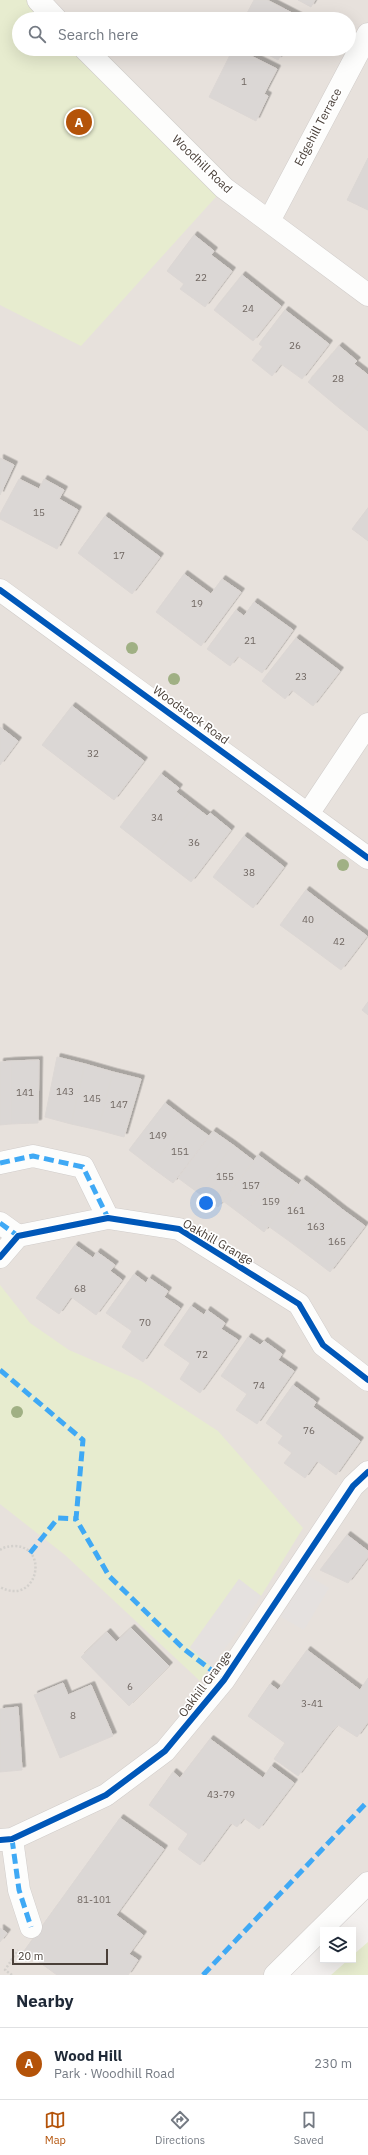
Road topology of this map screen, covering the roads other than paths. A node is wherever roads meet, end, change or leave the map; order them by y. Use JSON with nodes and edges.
{"nodes":[{"id":1,"x":38,"y":0,"type":"edge"},
{"id":2,"x":49,"y":12,"type":"edge"},
{"id":3,"x":368,"y":34,"type":"edge"},
{"id":4,"x":92,"y":56,"type":"edge"},
{"id":5,"x":268,"y":220,"type":"junction"},
{"id":6,"x":368,"y":295,"type":"edge"},
{"id":7,"x":1,"y":591,"type":"edge"},
{"id":8,"x":368,"y":724,"type":"edge"},
{"id":9,"x":308,"y":814,"type":"junction"},
{"id":10,"x":368,"y":858,"type":"edge"},
{"id":11,"x":0,"y":1163,"type":"edge"},
{"id":12,"x":108,"y":1218,"type":"junction"},
{"id":13,"x":0,"y":1223,"type":"edge"},
{"id":14,"x":18,"y":1236,"type":"junction"},
{"id":15,"x":0,"y":1257,"type":"edge"},
{"id":16,"x":368,"y":1380,"type":"edge"},
{"id":17,"x":368,"y":1472,"type":"edge"},
{"id":18,"x":6,"y":1840,"type":"edge"},
{"id":19,"x":368,"y":1882,"type":"edge"},
{"id":20,"x":31,"y":1927,"type":"dead end"},
{"id":21,"x":275,"y":1975,"type":"edge"}],
"edges":[{"from":1,"to":2,"type":"street"},
{"from":3,"to":5,"type":"street","name":"Edgehill Terrace"},
{"from":4,"to":5,"type":"street","name":"Woodhill Road"},
{"from":5,"to":6,"type":"street","name":"Woodhill Road"},
{"from":7,"to":9,"type":"street","name":"Woodstock Road"},
{"from":8,"to":9,"type":"street"},
{"from":9,"to":10,"type":"street","name":"Woodstock Road"},
{"from":11,"to":12,"type":"street"},
{"from":12,"to":14,"type":"street","name":"Oakhill Grange"},
{"from":12,"to":16,"type":"street","name":"Oakhill Grange"},
{"from":13,"to":14,"type":"street"},
{"from":14,"to":15,"type":"street"},
{"from":17,"to":18,"type":"street","name":"Oakhill Grange"},
{"from":18,"to":20,"type":"street","name":"Oakhill Grange"},
{"from":19,"to":21,"type":"street"}]}
